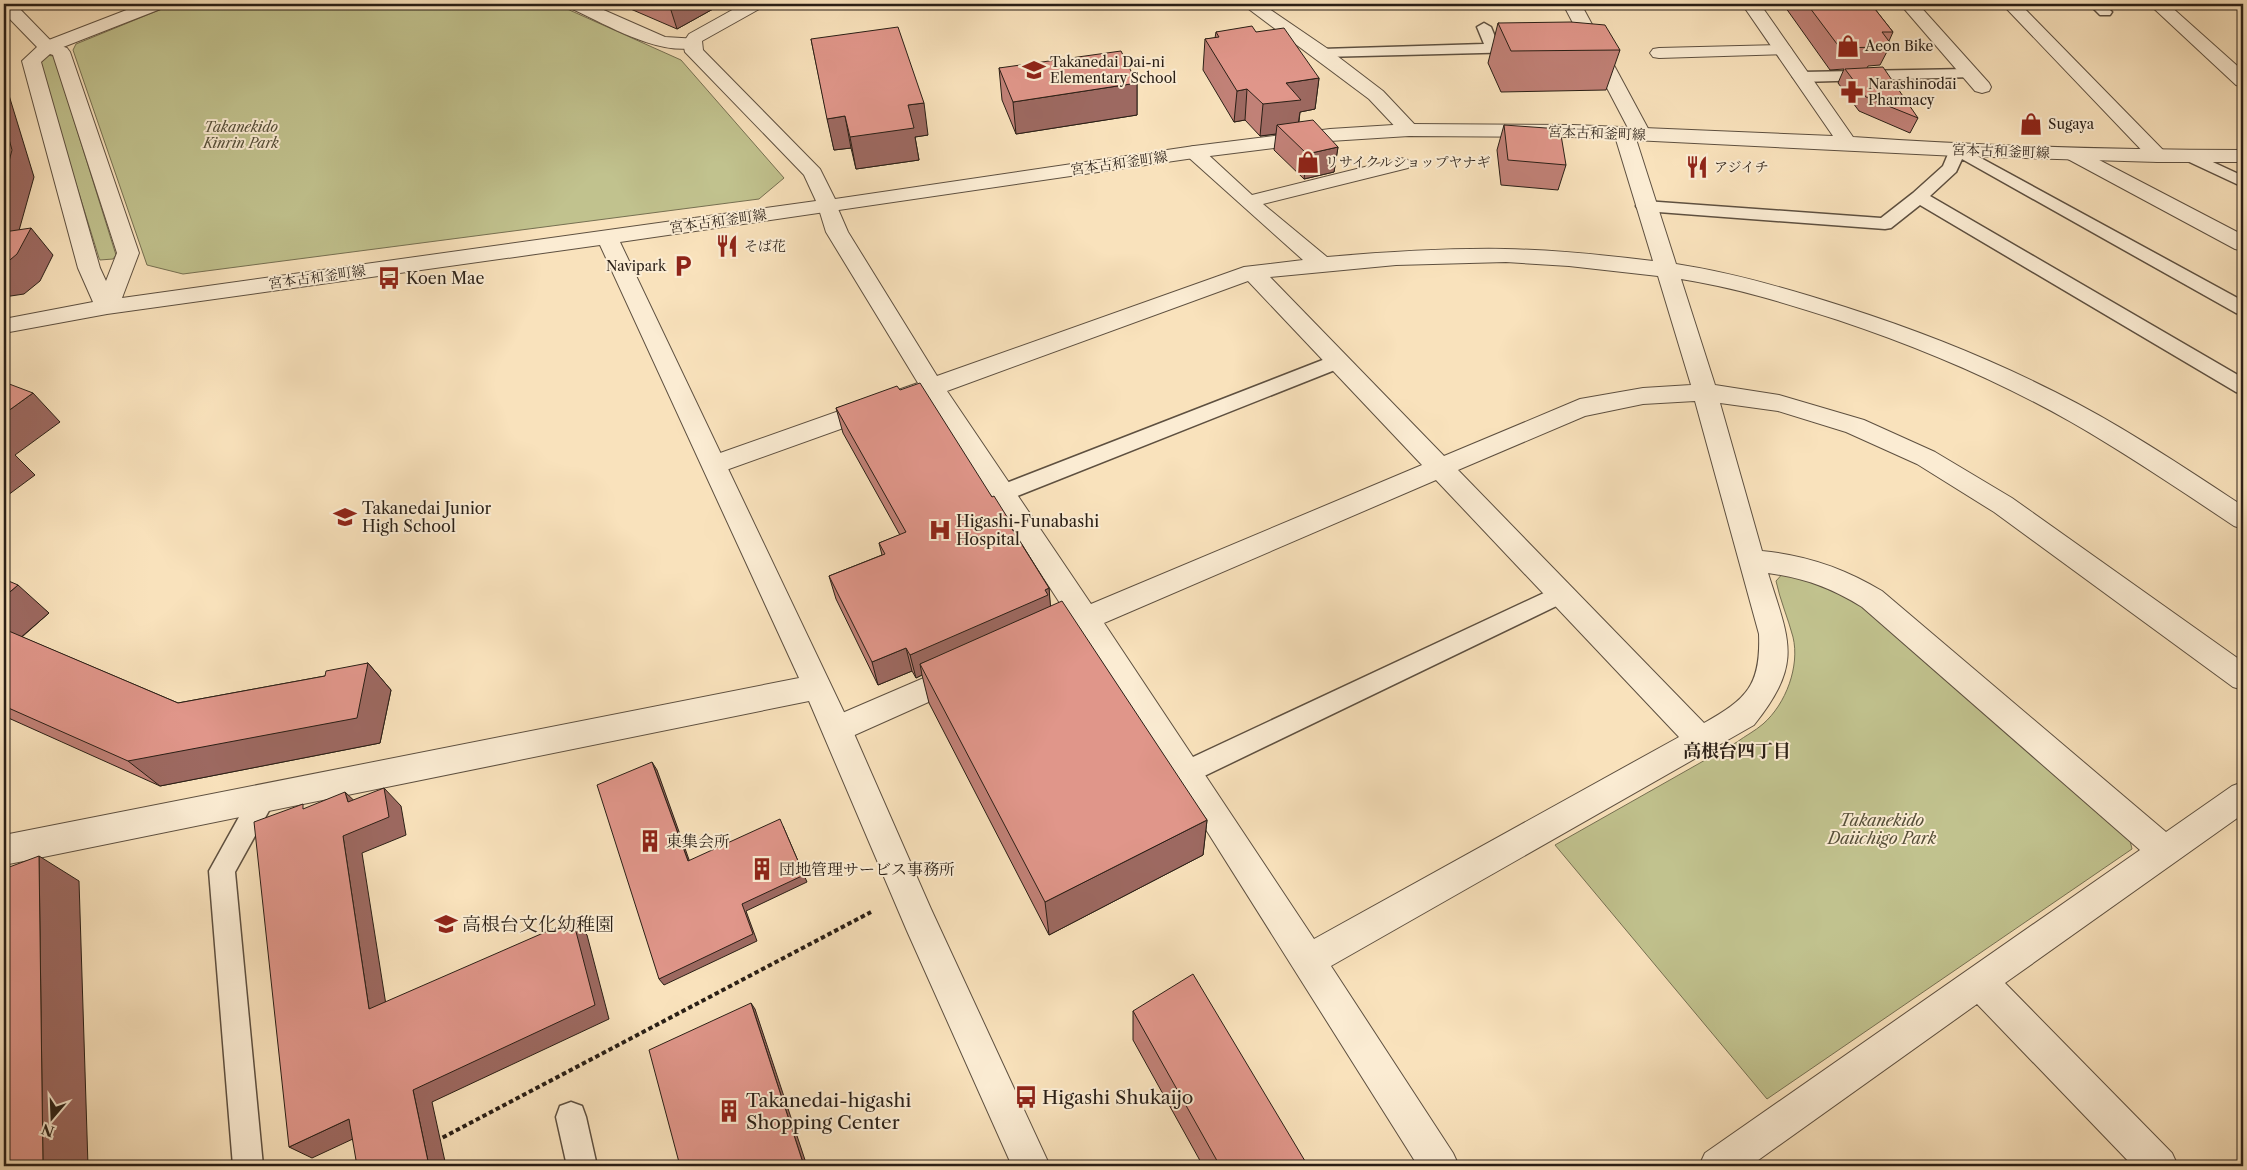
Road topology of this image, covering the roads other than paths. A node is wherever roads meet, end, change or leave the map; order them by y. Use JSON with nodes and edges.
{"nodes":[{"id":1,"x":5,"y":4,"type":"edge"},
{"id":2,"x":157,"y":4,"type":"edge"},
{"id":3,"x":576,"y":4,"type":"edge"},
{"id":4,"x":755,"y":4,"type":"edge"},
{"id":5,"x":1252,"y":4,"type":"edge"},
{"id":6,"x":1572,"y":4,"type":"edge"},
{"id":7,"x":1750,"y":4,"type":"edge"},
{"id":8,"x":1910,"y":4,"type":"edge"},
{"id":9,"x":2011,"y":4,"type":"edge"},
{"id":10,"x":2158,"y":4,"type":"edge"},
{"id":11,"x":1484,"y":27,"type":"dead end"},
{"id":12,"x":692,"y":43,"type":"junction"},
{"id":13,"x":48,"y":47,"type":"junction"},
{"id":14,"x":1539,"y":48,"type":"edge"},
{"id":15,"x":1493,"y":49,"type":"junction"},
{"id":16,"x":1782,"y":50,"type":"junction"},
{"id":17,"x":1322,"y":53,"type":"junction"},
{"id":18,"x":1659,"y":53,"type":"dead end"},
{"id":19,"x":1968,"y":74,"type":"junction"},
{"id":20,"x":1801,"y":77,"type":"junction"},
{"id":21,"x":2243,"y":81,"type":"edge"},
{"id":22,"x":1982,"y":87,"type":"dead end"},
{"id":23,"x":1409,"y":130,"type":"junction"},
{"id":24,"x":1632,"y":134,"type":"junction"},
{"id":25,"x":1848,"y":143,"type":"junction"},
{"id":26,"x":1957,"y":150,"type":"junction"},
{"id":27,"x":1194,"y":152,"type":"junction"},
{"id":28,"x":2073,"y":154,"type":"junction"},
{"id":29,"x":2158,"y":156,"type":"junction"},
{"id":30,"x":2190,"y":156,"type":"junction"},
{"id":31,"x":2243,"y":156,"type":"edge"},
{"id":32,"x":1400,"y":164,"type":"dead end"},
{"id":33,"x":2243,"y":182,"type":"edge"},
{"id":34,"x":1919,"y":196,"type":"junction"},
{"id":35,"x":1248,"y":202,"type":"junction"},
{"id":36,"x":828,"y":206,"type":"junction"},
{"id":37,"x":1645,"y":206,"type":"junction"},
{"id":38,"x":607,"y":236,"type":"junction"},
{"id":39,"x":2243,"y":244,"type":"edge"},
{"id":40,"x":1322,"y":265,"type":"junction"},
{"id":41,"x":1666,"y":269,"type":"junction"},
{"id":42,"x":1252,"y":272,"type":"junction"},
{"id":43,"x":108,"y":307,"type":"junction"},
{"id":44,"x":2243,"y":309,"type":"edge"},
{"id":45,"x":4,"y":326,"type":"edge"},
{"id":46,"x":1338,"y":361,"type":"junction"},
{"id":47,"x":932,"y":387,"type":"junction"},
{"id":48,"x":2243,"y":387,"type":"edge"},
{"id":49,"x":1705,"y":392,"type":"junction"},
{"id":50,"x":715,"y":464,"type":"junction"},
{"id":51,"x":1441,"y":468,"type":"junction"},
{"id":52,"x":1003,"y":493,"type":"junction"},
{"id":53,"x":2243,"y":519,"type":"edge"},
{"id":54,"x":1751,"y":561,"type":"junction"},
{"id":55,"x":1562,"y":594,"type":"junction"},
{"id":56,"x":1084,"y":618,"type":"junction"},
{"id":57,"x":1021,"y":647,"type":"edge"},
{"id":58,"x":985,"y":663,"type":"edge"},
{"id":59,"x":2243,"y":678,"type":"edge"},
{"id":60,"x":816,"y":687,"type":"junction"},
{"id":61,"x":837,"y":730,"type":"junction"},
{"id":62,"x":1700,"y":740,"type":"junction"},
{"id":63,"x":1187,"y":772,"type":"junction"},
{"id":64,"x":2243,"y":796,"type":"edge"},
{"id":65,"x":263,"y":798,"type":"junction"},
{"id":66,"x":4,"y":850,"type":"edge"},
{"id":67,"x":2165,"y":851,"type":"junction"},
{"id":68,"x":1308,"y":960,"type":"junction"},
{"id":69,"x":1980,"y":982,"type":"junction"},
{"id":70,"x":571,"y":1117,"type":"dead end"},
{"id":71,"x":248,"y":1166,"type":"edge"},
{"id":72,"x":582,"y":1166,"type":"edge"},
{"id":73,"x":1031,"y":1166,"type":"edge"},
{"id":74,"x":1440,"y":1166,"type":"edge"},
{"id":75,"x":1718,"y":1166,"type":"edge"},
{"id":76,"x":2159,"y":1166,"type":"edge"}],
"edges":[{"from":1,"to":13,"type":"street"},
{"from":2,"to":13,"type":"street"},
{"from":3,"to":12,"type":"street"},
{"from":4,"to":12,"type":"street"},
{"from":5,"to":17,"type":"street"},
{"from":6,"to":24,"type":"street"},
{"from":7,"to":16,"type":"street"},
{"from":8,"to":19,"type":"street"},
{"from":9,"to":29,"type":"street"},
{"from":10,"to":21,"type":"street"},
{"from":11,"to":15,"type":"lane"},
{"from":12,"to":36,"type":"street"},
{"from":13,"to":43,"type":"street"},
{"from":13,"to":43,"type":"street"},
{"from":14,"to":15,"type":"lane"},
{"from":15,"to":17,"type":"lane"},
{"from":16,"to":18,"type":"street"},
{"from":16,"to":20,"type":"street"},
{"from":17,"to":23,"type":"street"},
{"from":19,"to":20,"type":"lane"},
{"from":19,"to":22,"type":"street"},
{"from":20,"to":25,"type":"street"},
{"from":23,"to":24,"type":"street","name":"宮本古和釜町線"},
{"from":23,"to":27,"type":"street","name":"宮本古和釜町線"},
{"from":24,"to":25,"type":"street","name":"宮本古和釜町線"},
{"from":24,"to":37,"type":"street"},
{"from":25,"to":26,"type":"street","name":"宮本古和釜町線"},
{"from":26,"to":28,"type":"street","name":"宮本古和釜町線"},
{"from":26,"to":34,"type":"lane"},
{"from":26,"to":44,"type":"lane"},
{"from":27,"to":35,"type":"street"},
{"from":27,"to":36,"type":"street","name":"宮本古和釜町線"},
{"from":28,"to":29,"type":"street","name":"宮本古和釜町線"},
{"from":28,"to":39,"type":"street"},
{"from":29,"to":30,"type":"street","name":"宮本古和釜町線"},
{"from":30,"to":31,"type":"street","name":"宮本古和釜町線"},
{"from":30,"to":33,"type":"lane"},
{"from":32,"to":35,"type":"street"},
{"from":34,"to":37,"type":"lane"},
{"from":34,"to":48,"type":"lane"},
{"from":35,"to":40,"type":"street"},
{"from":36,"to":38,"type":"street","name":"宮本古和釜町線"},
{"from":36,"to":47,"type":"street"},
{"from":37,"to":41,"type":"street"},
{"from":38,"to":43,"type":"street","name":"宮本古和釜町線"},
{"from":38,"to":50,"type":"street"},
{"from":40,"to":41,"type":"street"},
{"from":40,"to":42,"type":"street"},
{"from":41,"to":49,"type":"street"},
{"from":41,"to":53,"type":"street"},
{"from":42,"to":46,"type":"street"},
{"from":42,"to":47,"type":"street"},
{"from":43,"to":45,"type":"street","name":"宮本古和釜町線"},
{"from":46,"to":51,"type":"street"},
{"from":46,"to":52,"type":"lane"},
{"from":47,"to":50,"type":"street"},
{"from":47,"to":52,"type":"street"},
{"from":49,"to":51,"type":"street"},
{"from":49,"to":54,"type":"street"},
{"from":49,"to":59,"type":"street"},
{"from":50,"to":60,"type":"street"},
{"from":51,"to":55,"type":"street"},
{"from":51,"to":56,"type":"street"},
{"from":52,"to":56,"type":"street"},
{"from":54,"to":62,"type":"street"},
{"from":54,"to":67,"type":"street"},
{"from":55,"to":62,"type":"street"},
{"from":55,"to":63,"type":"lane"},
{"from":56,"to":57,"type":"street"},
{"from":56,"to":63,"type":"street"},
{"from":58,"to":61,"type":"street"},
{"from":60,"to":61,"type":"street"},
{"from":60,"to":65,"type":"street"},
{"from":61,"to":73,"type":"street"},
{"from":62,"to":68,"type":"street"},
{"from":63,"to":68,"type":"street"},
{"from":64,"to":67,"type":"street"},
{"from":65,"to":66,"type":"street"},
{"from":65,"to":71,"type":"lane"},
{"from":67,"to":69,"type":"street"},
{"from":68,"to":74,"type":"street"},
{"from":69,"to":75,"type":"street"},
{"from":69,"to":76,"type":"street"},
{"from":70,"to":72,"type":"lane"}]}
